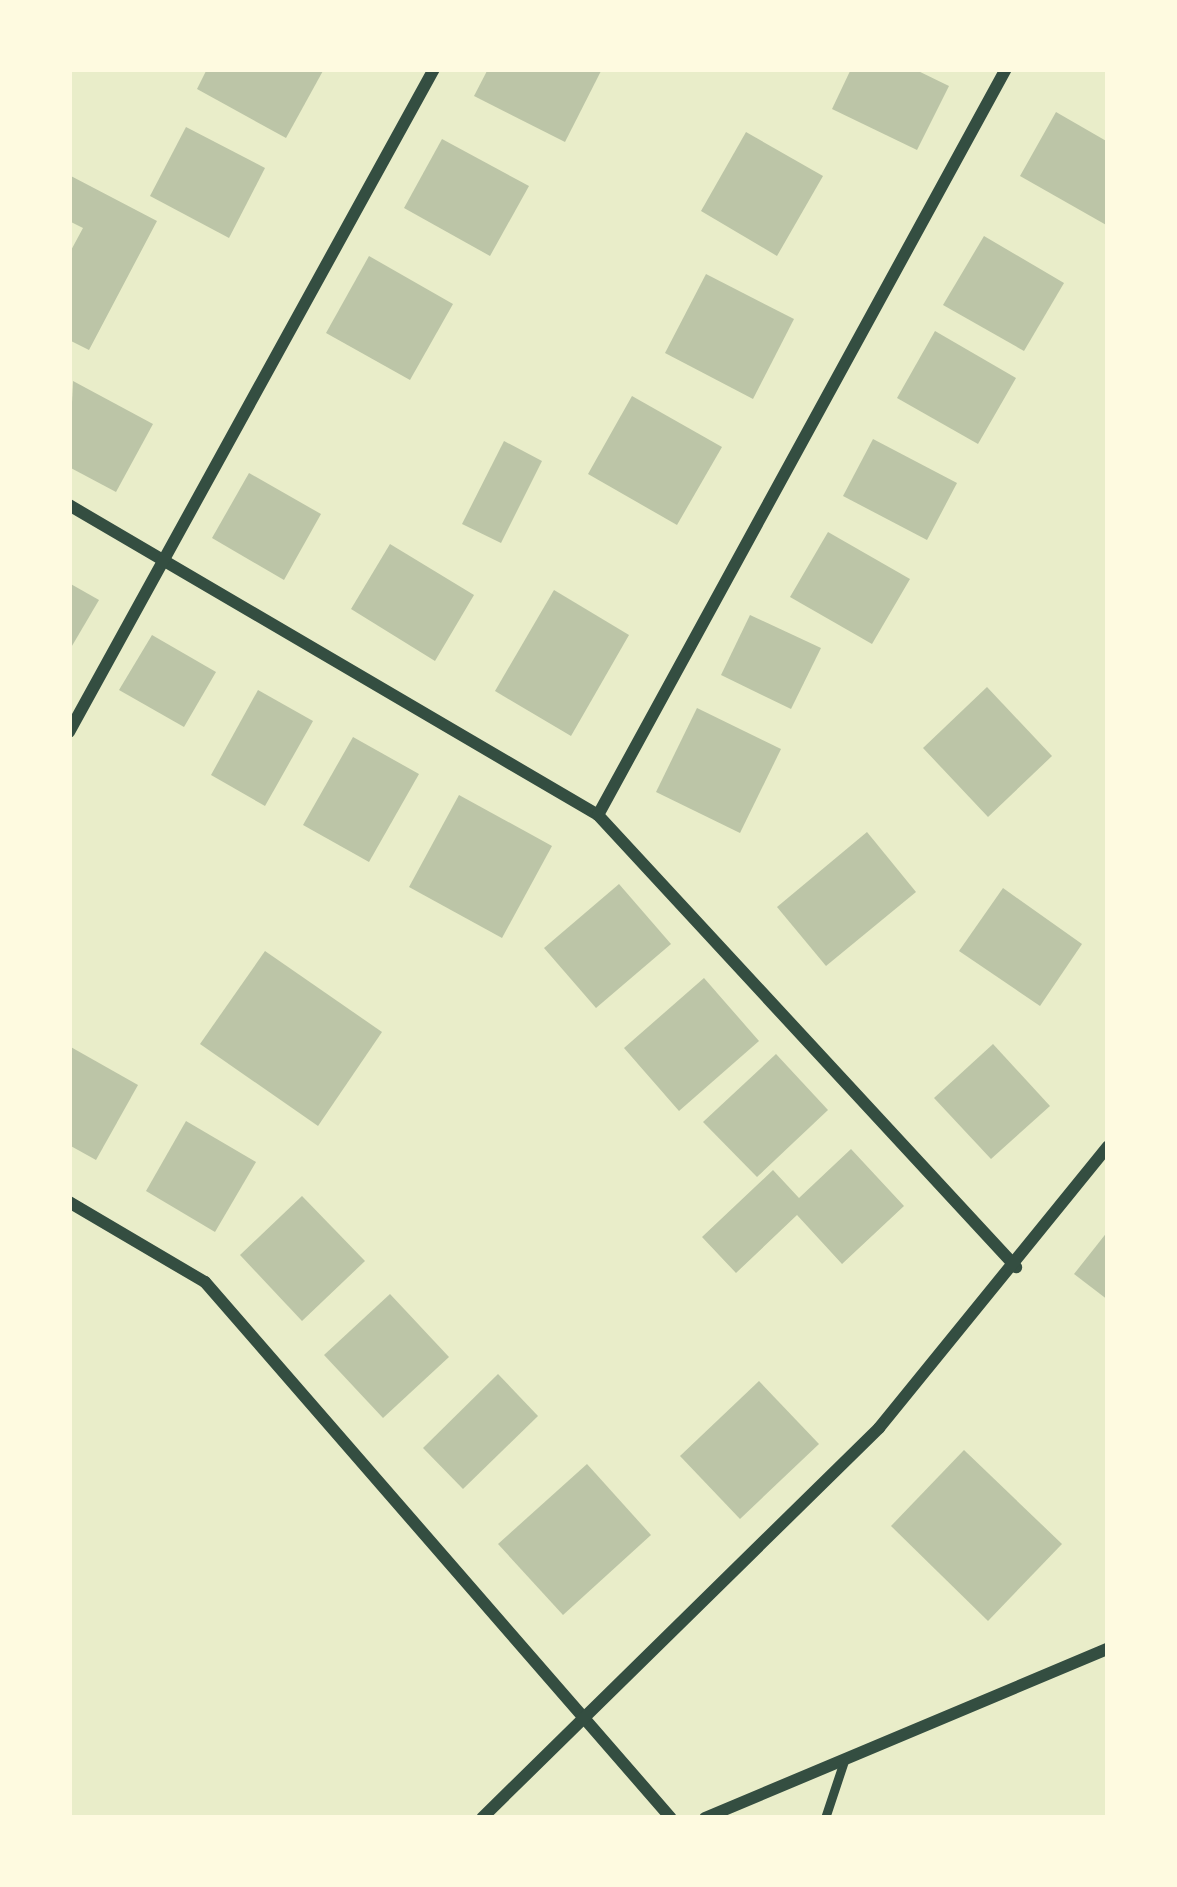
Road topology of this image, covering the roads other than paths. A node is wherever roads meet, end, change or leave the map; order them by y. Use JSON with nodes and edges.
{"nodes":[{"id":1,"x":434,"y":69,"type":"edge"},
{"id":2,"x":1006,"y":69,"type":"edge"},
{"id":3,"x":69,"y":505,"type":"edge"},
{"id":4,"x":167,"y":560,"type":"junction"},
{"id":5,"x":69,"y":732,"type":"edge"},
{"id":6,"x":598,"y":814,"type":"junction"},
{"id":7,"x":1108,"y":1146,"type":"edge"},
{"id":8,"x":69,"y":1202,"type":"edge"},
{"id":9,"x":1016,"y":1267,"type":"junction"},
{"id":10,"x":1108,"y":1649,"type":"edge"},
{"id":11,"x":583,"y":1725,"type":"junction"},
{"id":12,"x":846,"y":1756,"type":"junction"},
{"id":13,"x":482,"y":1818,"type":"edge"},
{"id":14,"x":671,"y":1818,"type":"edge"},
{"id":15,"x":705,"y":1818,"type":"edge"},
{"id":16,"x":825,"y":1818,"type":"edge"}],
"edges":[{"from":1,"to":4,"type":"street"},
{"from":2,"to":6,"type":"street"},
{"from":3,"to":4,"type":"street"},
{"from":4,"to":5,"type":"street"},
{"from":4,"to":6,"type":"street"},
{"from":6,"to":9,"type":"street"},
{"from":7,"to":9,"type":"street"},
{"from":8,"to":11,"type":"street"},
{"from":9,"to":11,"type":"street"},
{"from":10,"to":12,"type":"street"},
{"from":11,"to":13,"type":"street"},
{"from":11,"to":14,"type":"street"},
{"from":12,"to":15,"type":"street"},
{"from":12,"to":16,"type":"lane"}]}
